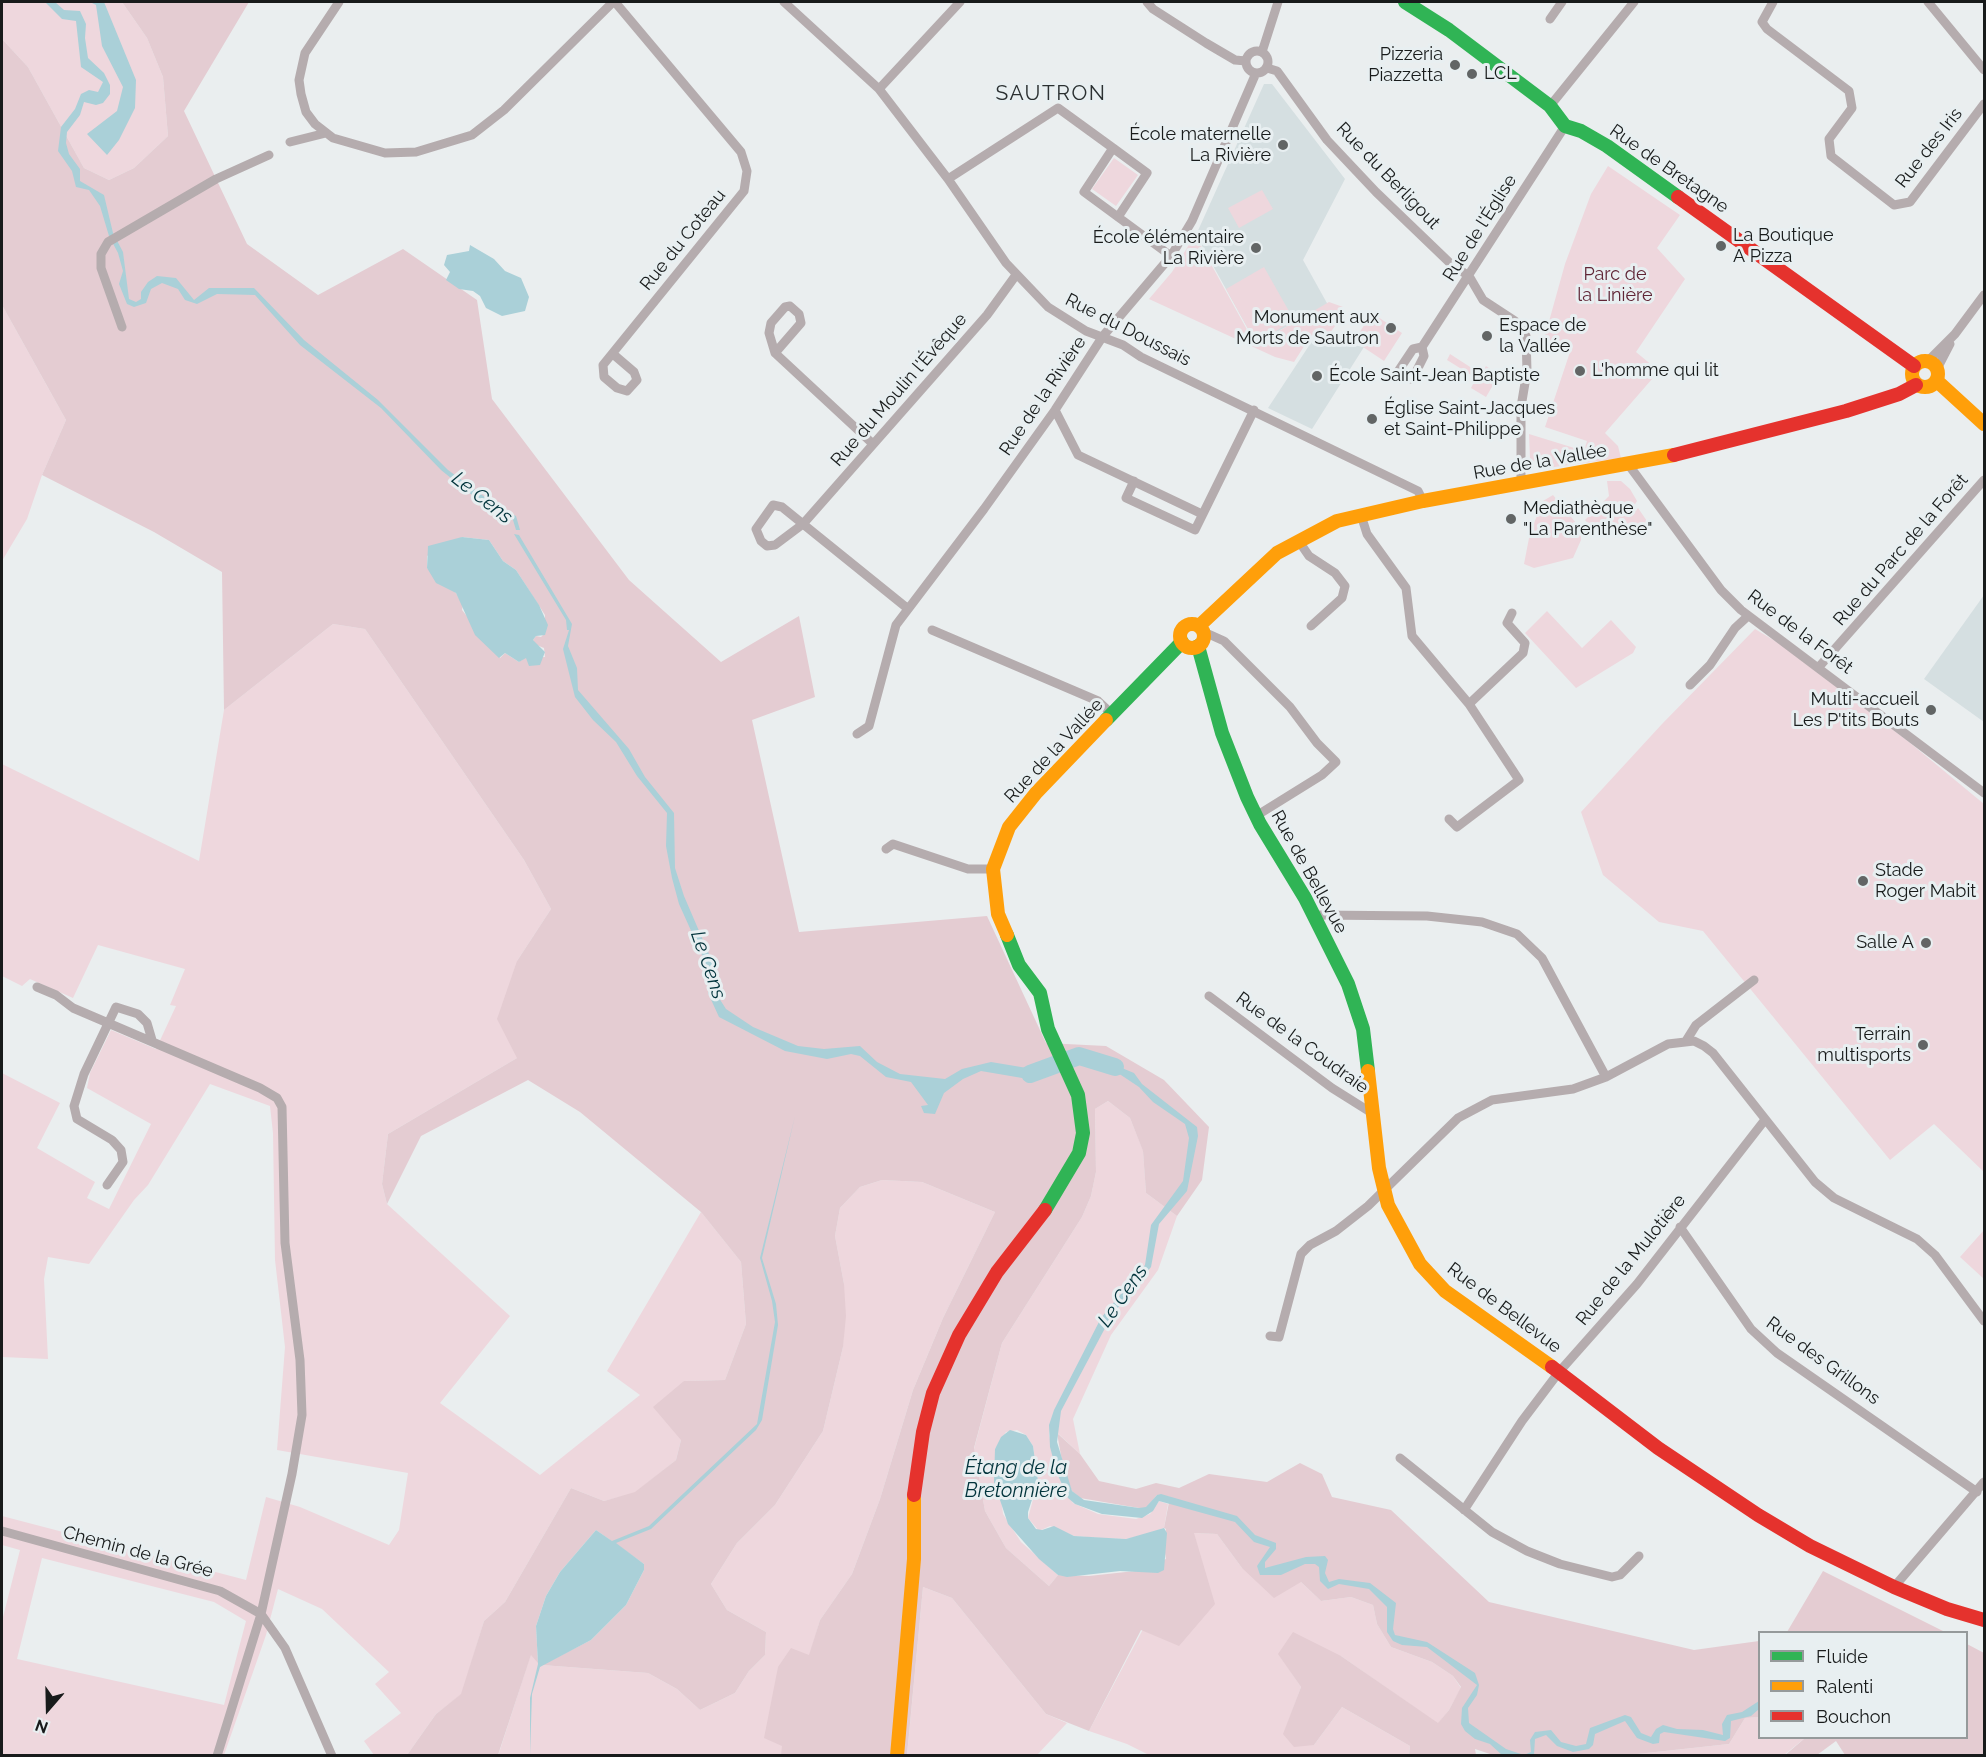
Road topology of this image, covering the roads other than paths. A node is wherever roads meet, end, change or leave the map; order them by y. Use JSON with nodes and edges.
{"nodes":[{"id":1,"x":339,"y":2,"type":"edge"},
{"id":2,"x":614,"y":2,"type":"edge"},
{"id":3,"x":784,"y":2,"type":"edge"},
{"id":4,"x":958,"y":2,"type":"edge"},
{"id":5,"x":1148,"y":2,"type":"edge"},
{"id":6,"x":1278,"y":2,"type":"edge"},
{"id":7,"x":1405,"y":2,"type":"edge"},
{"id":8,"x":1562,"y":2,"type":"edge"},
{"id":9,"x":1634,"y":2,"type":"edge"},
{"id":10,"x":1773,"y":2,"type":"edge"},
{"id":11,"x":1928,"y":2,"type":"edge"},
{"id":12,"x":1550,"y":19,"type":"dead end"},
{"id":13,"x":1262,"y":52,"type":"junction"},
{"id":14,"x":1246,"y":61,"type":"junction"},
{"id":15,"x":1267,"y":68,"type":"junction"},
{"id":16,"x":1984,"y":70,"type":"edge"},
{"id":17,"x":1256,"y":73,"type":"junction"},
{"id":18,"x":879,"y":89,"type":"junction"},
{"id":19,"x":1984,"y":104,"type":"edge"},
{"id":20,"x":1550,"y":106,"type":"junction"},
{"id":21,"x":1564,"y":126,"type":"junction"},
{"id":22,"x":326,"y":133,"type":"junction"},
{"id":23,"x":290,"y":142,"type":"dead end"},
{"id":24,"x":1113,"y":148,"type":"junction"},
{"id":25,"x":269,"y":155,"type":"dead end"},
{"id":26,"x":948,"y":178,"type":"junction"},
{"id":27,"x":1118,"y":217,"type":"junction"},
{"id":28,"x":1172,"y":256,"type":"junction"},
{"id":29,"x":1016,"y":275,"type":"junction"},
{"id":30,"x":1469,"y":276,"type":"junction"},
{"id":31,"x":1984,"y":295,"type":"edge"},
{"id":32,"x":122,"y":327,"type":"dead end"},
{"id":33,"x":1103,"y":336,"type":"junction"},
{"id":34,"x":1422,"y":347,"type":"dead end"},
{"id":35,"x":775,"y":353,"type":"junction"},
{"id":36,"x":613,"y":354,"type":"dead end"},
{"id":37,"x":1914,"y":366,"type":"junction"},
{"id":38,"x":1934,"y":370,"type":"junction"},
{"id":39,"x":1916,"y":385,"type":"junction"},
{"id":40,"x":1055,"y":410,"type":"junction"},
{"id":41,"x":1254,"y":410,"type":"junction"},
{"id":42,"x":1984,"y":424,"type":"edge"},
{"id":43,"x":873,"y":444,"type":"junction"},
{"id":44,"x":1628,"y":464,"type":"junction"},
{"id":45,"x":1984,"y":480,"type":"edge"},
{"id":46,"x":1134,"y":481,"type":"junction"},
{"id":47,"x":1521,"y":483,"type":"junction"},
{"id":48,"x":1423,"y":501,"type":"junction"},
{"id":49,"x":1202,"y":514,"type":"junction"},
{"id":50,"x":1361,"y":515,"type":"junction"},
{"id":51,"x":803,"y":524,"type":"junction"},
{"id":52,"x":1298,"y":540,"type":"junction"},
{"id":53,"x":908,"y":608,"type":"junction"},
{"id":54,"x":1512,"y":613,"type":"dead end"},
{"id":55,"x":1748,"y":616,"type":"junction"},
{"id":56,"x":1311,"y":626,"type":"dead end"},
{"id":57,"x":1201,"y":629,"type":"junction"},
{"id":58,"x":932,"y":630,"type":"dead end"},
{"id":59,"x":1182,"y":642,"type":"junction"},
{"id":60,"x":1198,"y":646,"type":"junction"},
{"id":61,"x":1818,"y":668,"type":"junction"},
{"id":62,"x":1690,"y":685,"type":"dead end"},
{"id":63,"x":1469,"y":704,"type":"junction"},
{"id":64,"x":1113,"y":715,"type":"junction"},
{"id":65,"x":857,"y":734,"type":"dead end"},
{"id":66,"x":1984,"y":793,"type":"edge"},
{"id":67,"x":1256,"y":816,"type":"junction"},
{"id":68,"x":1449,"y":819,"type":"dead end"},
{"id":69,"x":886,"y":849,"type":"dead end"},
{"id":70,"x":993,"y":869,"type":"junction"},
{"id":71,"x":1314,"y":915,"type":"junction"},
{"id":72,"x":1754,"y":980,"type":"dead end"},
{"id":73,"x":37,"y":987,"type":"dead end"},
{"id":74,"x":1209,"y":996,"type":"dead end"},
{"id":75,"x":110,"y":1023,"type":"junction"},
{"id":76,"x":152,"y":1040,"type":"junction"},
{"id":77,"x":1686,"y":1041,"type":"junction"},
{"id":78,"x":1606,"y":1077,"type":"junction"},
{"id":79,"x":1375,"y":1115,"type":"junction"},
{"id":80,"x":1764,"y":1121,"type":"junction"},
{"id":81,"x":107,"y":1185,"type":"dead end"},
{"id":82,"x":1385,"y":1192,"type":"junction"},
{"id":83,"x":1680,"y":1227,"type":"junction"},
{"id":84,"x":1984,"y":1321,"type":"edge"},
{"id":85,"x":1270,"y":1336,"type":"dead end"},
{"id":86,"x":1559,"y":1372,"type":"junction"},
{"id":87,"x":1400,"y":1458,"type":"dead end"},
{"id":88,"x":1984,"y":1482,"type":"edge"},
{"id":89,"x":1977,"y":1491,"type":"junction"},
{"id":90,"x":1464,"y":1510,"type":"junction"},
{"id":91,"x":2,"y":1531,"type":"edge"},
{"id":92,"x":1639,"y":1556,"type":"dead end"},
{"id":93,"x":1894,"y":1587,"type":"junction"},
{"id":94,"x":261,"y":1614,"type":"junction"},
{"id":95,"x":1984,"y":1620,"type":"edge"},
{"id":96,"x":217,"y":1755,"type":"edge"},
{"id":97,"x":332,"y":1755,"type":"edge"},
{"id":98,"x":897,"y":1755,"type":"edge"}],
"edges":[{"from":1,"to":22,"type":"street"},
{"from":2,"to":22,"type":"street"},
{"from":2,"to":36,"type":"street","name":"Rue du Coteau"},
{"from":3,"to":18,"type":"street","name":"Rue du Doussais"},
{"from":4,"to":18,"type":"street"},
{"from":5,"to":14,"type":"street"},
{"from":6,"to":13,"type":"street"},
{"from":7,"to":20,"type":"street"},
{"from":8,"to":12,"type":"street"},
{"from":9,"to":20,"type":"street"},
{"from":10,"to":19,"type":"street","name":"Rue des Iris"},
{"from":11,"to":16,"type":"street"},
{"from":13,"to":14,"type":"street"},
{"from":13,"to":15,"type":"street"},
{"from":14,"to":17,"type":"street"},
{"from":15,"to":17,"type":"street"},
{"from":15,"to":30,"type":"street","name":"Rue du Berligout"},
{"from":17,"to":28,"type":"street","name":"Rue de la Rivière"},
{"from":18,"to":26,"type":"street","name":"Rue du Doussais"},
{"from":20,"to":21,"type":"street"},
{"from":21,"to":30,"type":"street","name":"Rue de l'Église"},
{"from":21,"to":37,"type":"street","name":"Rue de Bretagne"},
{"from":22,"to":23,"type":"street"},
{"from":24,"to":26,"type":"street"},
{"from":24,"to":27,"type":"street"},
{"from":24,"to":27,"type":"street"},
{"from":25,"to":32,"type":"street"},
{"from":26,"to":29,"type":"street","name":"Rue du Doussais"},
{"from":27,"to":28,"type":"street"},
{"from":28,"to":33,"type":"street","name":"Rue de la Rivière"},
{"from":29,"to":33,"type":"street","name":"Rue du Doussais"},
{"from":29,"to":43,"type":"street","name":"Rue du Moulin l'Évêque"},
{"from":30,"to":34,"type":"street","name":"Rue de l'Église"},
{"from":30,"to":47,"type":"street"},
{"from":31,"to":38,"type":"street"},
{"from":33,"to":40,"type":"street","name":"Rue de la Rivière"},
{"from":33,"to":41,"type":"street","name":"Rue du Doussais"},
{"from":35,"to":35,"type":"street"},
{"from":35,"to":43,"type":"street"},
{"from":37,"to":38,"type":"street"},
{"from":37,"to":39,"type":"street"},
{"from":38,"to":39,"type":"street"},
{"from":38,"to":42,"type":"street"},
{"from":39,"to":44,"type":"street","name":"Rue de la Vallée"},
{"from":40,"to":46,"type":"street"},
{"from":40,"to":53,"type":"street","name":"Rue de la Rivière"},
{"from":41,"to":48,"type":"street","name":"Rue du Doussais"},
{"from":41,"to":49,"type":"street"},
{"from":43,"to":51,"type":"street","name":"Rue du Moulin l'Évêque"},
{"from":44,"to":47,"type":"street","name":"Rue de la Vallée"},
{"from":44,"to":55,"type":"street","name":"Rue de la Forêt"},
{"from":45,"to":61,"type":"street","name":"Rue du Parc de la Forêt"},
{"from":46,"to":49,"type":"street"},
{"from":46,"to":49,"type":"street"},
{"from":47,"to":48,"type":"street","name":"Rue de la Vallée"},
{"from":48,"to":50,"type":"street","name":"Rue de la Vallée"},
{"from":50,"to":52,"type":"street","name":"Rue de la Vallée"},
{"from":50,"to":63,"type":"street"},
{"from":51,"to":51,"type":"street","name":"Rue du Moulin l'Évêque"},
{"from":51,"to":53,"type":"street"},
{"from":52,"to":56,"type":"street"},
{"from":52,"to":57,"type":"street","name":"Rue de la Vallée"},
{"from":53,"to":65,"type":"street","name":"Rue de la Rivière"},
{"from":54,"to":63,"type":"street"},
{"from":55,"to":61,"type":"street","name":"Rue de la Forêt"},
{"from":55,"to":62,"type":"street"},
{"from":57,"to":59,"type":"street"},
{"from":57,"to":60,"type":"street"},
{"from":57,"to":67,"type":"street"},
{"from":58,"to":64,"type":"street"},
{"from":59,"to":60,"type":"street"},
{"from":59,"to":64,"type":"street","name":"Rue de la Vallée"},
{"from":60,"to":67,"type":"street","name":"Rue de Bellevue"},
{"from":61,"to":66,"type":"street","name":"Rue de la Forêt"},
{"from":63,"to":68,"type":"street"},
{"from":64,"to":70,"type":"street","name":"Rue de la Vallée"},
{"from":67,"to":71,"type":"street","name":"Rue de Bellevue"},
{"from":69,"to":70,"type":"street"},
{"from":70,"to":98,"type":"street","name":"Rue de la Vallée"},
{"from":71,"to":78,"type":"street"},
{"from":71,"to":79,"type":"street","name":"Rue de Bellevue"},
{"from":72,"to":77,"type":"street"},
{"from":73,"to":75,"type":"street"},
{"from":74,"to":79,"type":"street","name":"Rue de la Coudraie"},
{"from":75,"to":76,"type":"street"},
{"from":75,"to":76,"type":"street"},
{"from":75,"to":81,"type":"street"},
{"from":76,"to":94,"type":"street"},
{"from":77,"to":78,"type":"street"},
{"from":77,"to":80,"type":"street"},
{"from":78,"to":82,"type":"street"},
{"from":79,"to":82,"type":"street","name":"Rue de Bellevue"},
{"from":80,"to":83,"type":"street","name":"Rue de la Mulotière"},
{"from":80,"to":84,"type":"street"},
{"from":82,"to":85,"type":"street"},
{"from":82,"to":86,"type":"street","name":"Rue de Bellevue"},
{"from":83,"to":86,"type":"street","name":"Rue de la Mulotière"},
{"from":83,"to":89,"type":"street","name":"Rue des Grillons"},
{"from":86,"to":90,"type":"street","name":"Rue de la Mulotière"},
{"from":86,"to":93,"type":"street","name":"Rue de Bellevue"},
{"from":87,"to":90,"type":"street"},
{"from":88,"to":89,"type":"street"},
{"from":89,"to":93,"type":"street"},
{"from":90,"to":92,"type":"street"},
{"from":91,"to":94,"type":"street","name":"Chemin de la Grée"},
{"from":93,"to":95,"type":"street","name":"Rue de Bellevue"},
{"from":94,"to":96,"type":"street"},
{"from":94,"to":97,"type":"street"}]}
